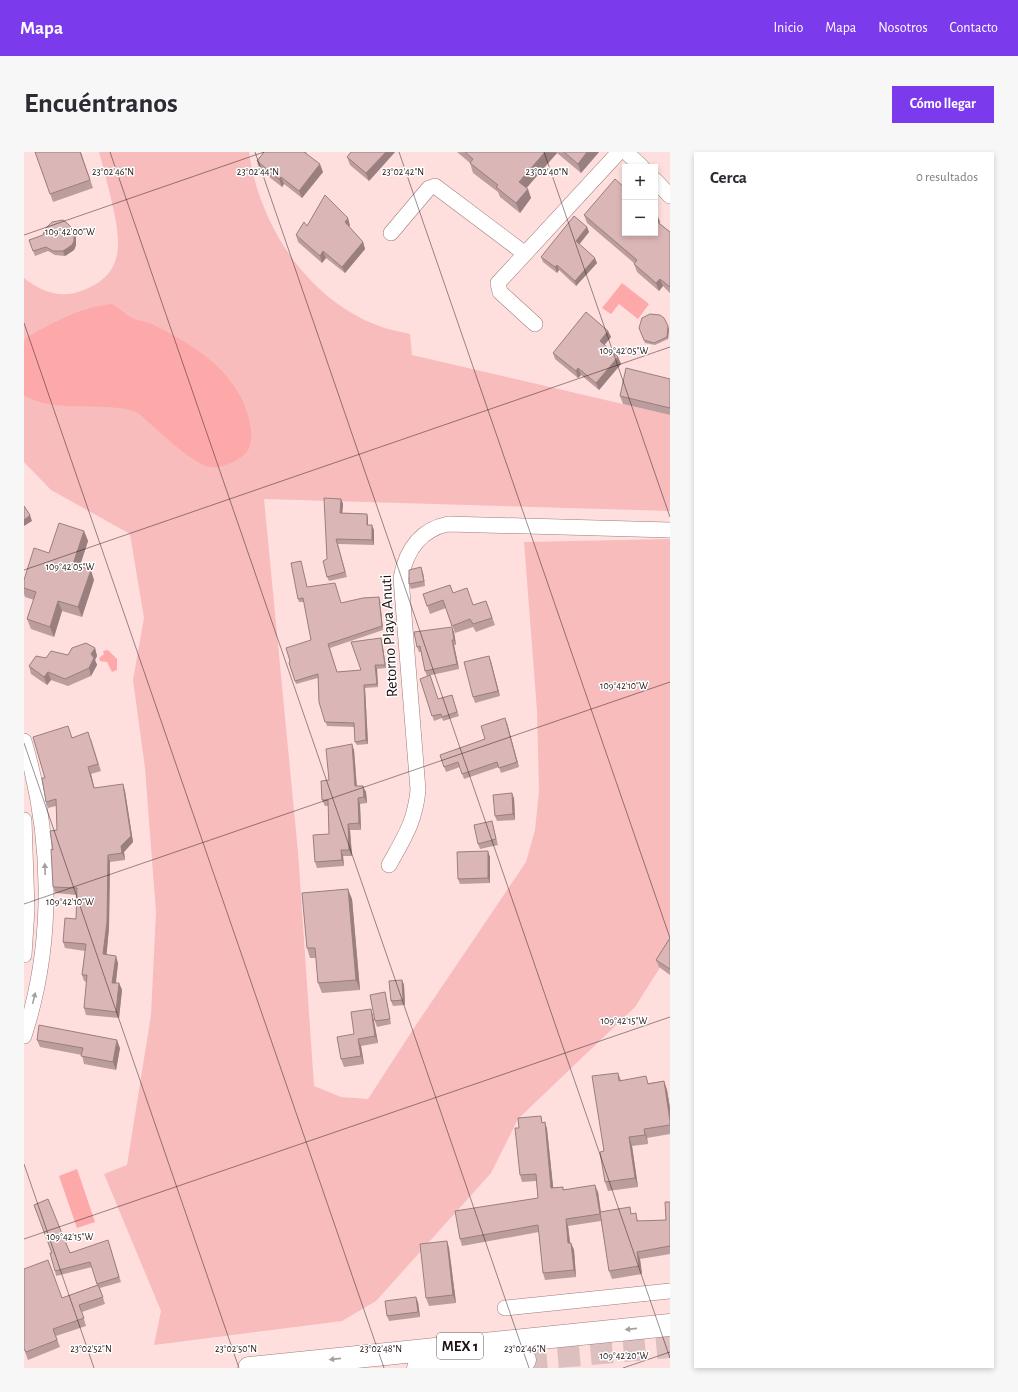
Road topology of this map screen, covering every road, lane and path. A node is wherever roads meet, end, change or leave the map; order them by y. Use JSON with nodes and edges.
{"nodes":[{"id":1,"x":620,"y":152,"type":"edge"},
{"id":2,"x":626,"y":152,"type":"edge"},
{"id":3,"x":639,"y":164,"type":"edge"},
{"id":4,"x":658,"y":183,"type":"edge"},
{"id":5,"x":670,"y":196,"type":"edge"},
{"id":6,"x":391,"y":233,"type":"dead end"},
{"id":7,"x":524,"y":253,"type":"junction"},
{"id":8,"x":535,"y":324,"type":"dead end"},
{"id":9,"x":670,"y":530,"type":"edge"},
{"id":10,"x":24,"y":741,"type":"edge"},
{"id":11,"x":24,"y":820,"type":"edge"},
{"id":12,"x":389,"y":865,"type":"dead end"},
{"id":13,"x":24,"y":956,"type":"edge"},
{"id":14,"x":26,"y":1020,"type":"edge"},
{"id":15,"x":24,"y":1036,"type":"edge"},
{"id":16,"x":670,"y":1291,"type":"edge"},
{"id":17,"x":504,"y":1308,"type":"dead end"},
{"id":18,"x":670,"y":1325,"type":"edge"},
{"id":19,"x":525,"y":1360,"type":"tunnel mouth"},
{"id":20,"x":250,"y":1368,"type":"edge"},
{"id":21,"x":418,"y":1368,"type":"edge"}],
"edges":[{"from":1,"to":7,"type":"street"},
{"from":2,"to":3,"type":"street"},
{"from":4,"to":5,"type":"street"},
{"from":6,"to":7,"type":"street"},
{"from":7,"to":8,"type":"street"},
{"from":9,"to":12,"type":"street","name":"Retorno Playa Anuti"},
{"from":14,"to":10,"type":"street","one_way":true},
{"from":11,"to":13,"type":"street"},
{"from":14,"to":15,"type":"street"},
{"from":16,"to":17,"type":"street"},
{"from":18,"to":20,"type":"main road","number":"MEX 1","one_way":true},
{"from":19,"to":21,"type":"main road"}]}
